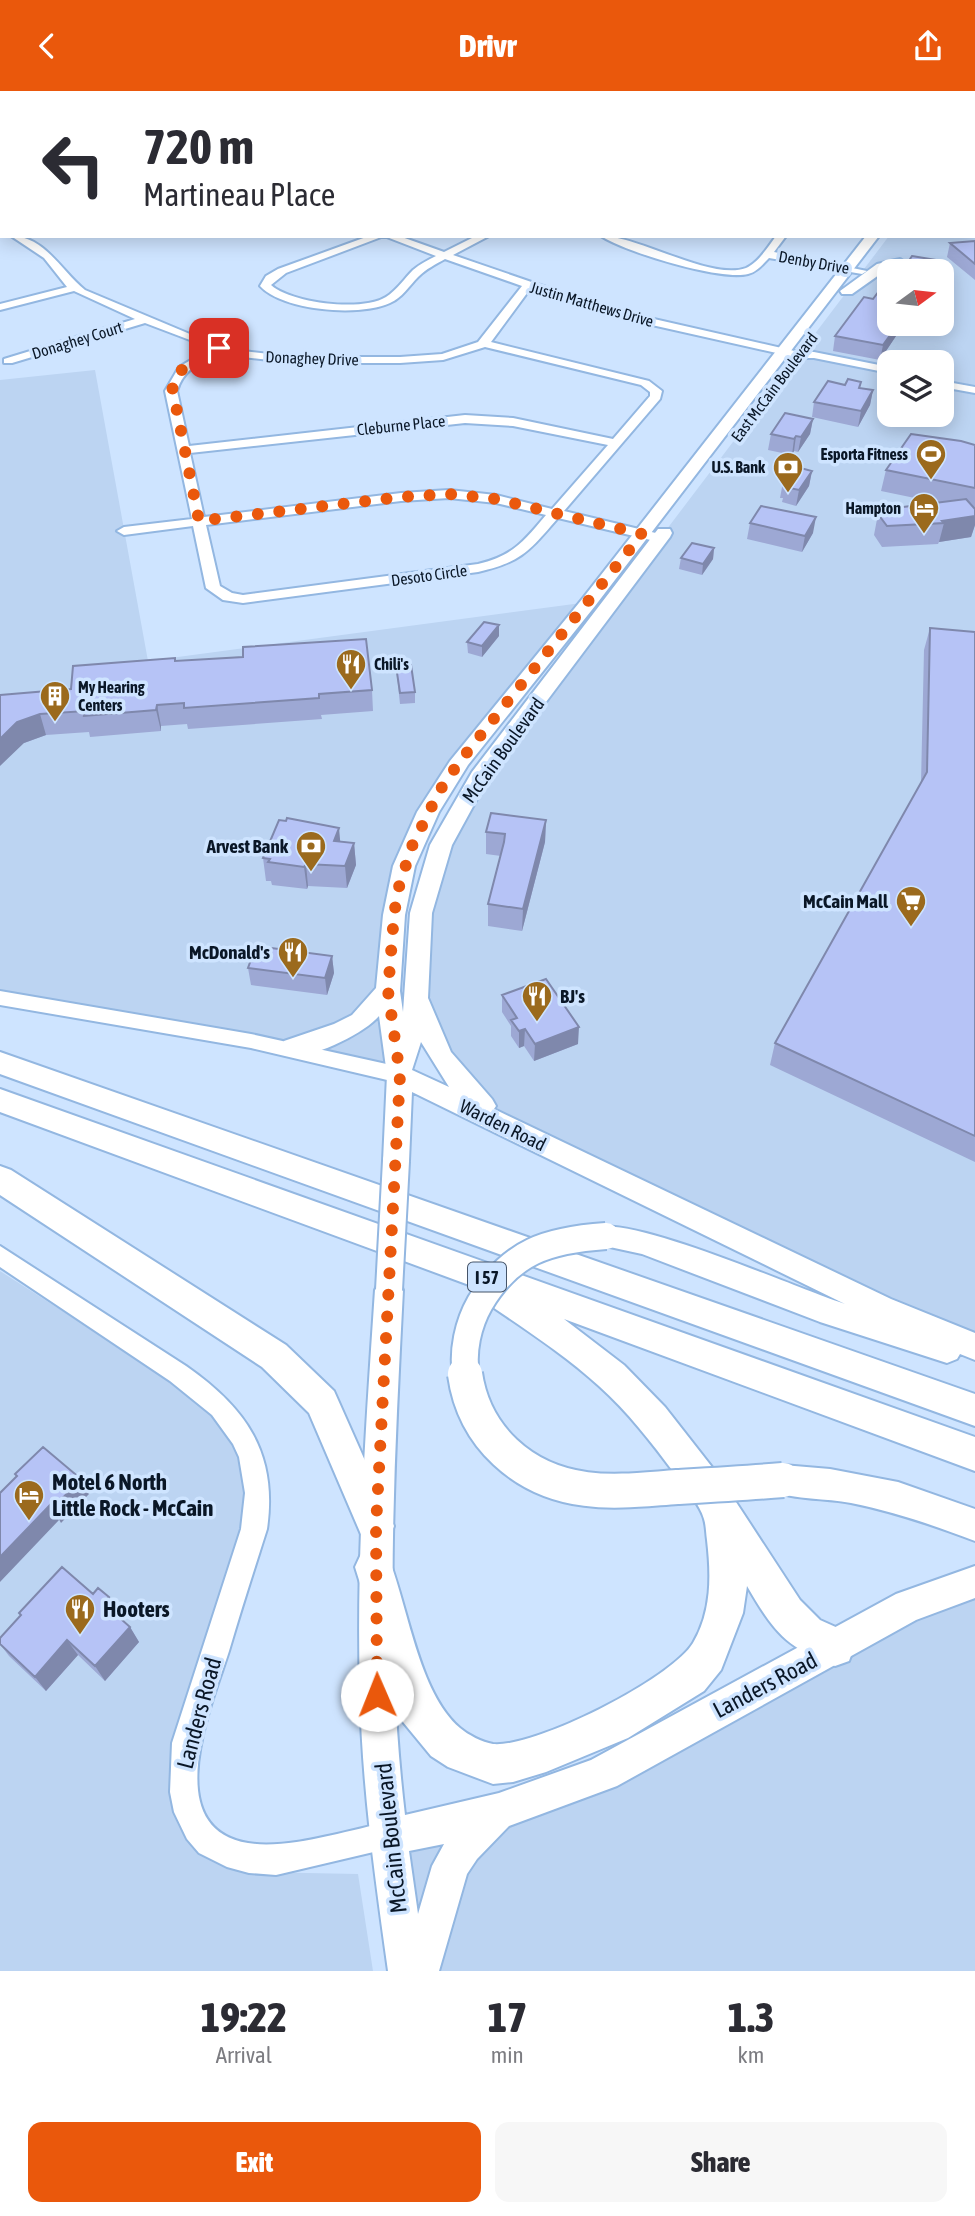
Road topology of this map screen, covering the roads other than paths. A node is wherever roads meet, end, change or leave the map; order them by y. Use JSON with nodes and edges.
{"nodes":[{"id":1,"x":15,"y":238,"type":"edge"},
{"id":2,"x":373,"y":238,"type":"edge"},
{"id":3,"x":394,"y":238,"type":"edge"},
{"id":4,"x":480,"y":238,"type":"edge"},
{"id":5,"x":612,"y":238,"type":"edge"},
{"id":6,"x":778,"y":238,"type":"edge"},
{"id":7,"x":872,"y":238,"type":"edge"},
{"id":8,"x":886,"y":238,"type":"edge"},
{"id":9,"x":767,"y":252,"type":"junction"},
{"id":10,"x":444,"y":257,"type":"junction"},
{"id":11,"x":857,"y":268,"type":"junction"},
{"id":12,"x":877,"y":270,"type":"edge"},
{"id":13,"x":527,"y":286,"type":"junction"},
{"id":14,"x":74,"y":288,"type":"junction"},
{"id":15,"x":847,"y":291,"type":"junction"},
{"id":16,"x":0,"y":307,"type":"edge"},
{"id":17,"x":145,"y":319,"type":"junction"},
{"id":18,"x":483,"y":342,"type":"junction"},
{"id":19,"x":219,"y":348,"type":"junction"},
{"id":20,"x":792,"y":353,"type":"junction"},
{"id":21,"x":8,"y":361,"type":"dead end"},
{"id":22,"x":877,"y":368,"type":"edge"},
{"id":23,"x":877,"y":374,"type":"edge"},
{"id":24,"x":954,"y":386,"type":"edge"},
{"id":25,"x":975,"y":390,"type":"edge"},
{"id":26,"x":617,"y":443,"type":"junction"},
{"id":27,"x":183,"y":450,"type":"junction"},
{"id":28,"x":556,"y":513,"type":"junction"},
{"id":29,"x":199,"y":521,"type":"junction"},
{"id":30,"x":124,"y":531,"type":"dead end"},
{"id":31,"x":650,"y":536,"type":"junction"},
{"id":32,"x":388,"y":991,"type":"junction"},
{"id":33,"x":0,"y":997,"type":"edge"},
{"id":34,"x":416,"y":997,"type":"junction"},
{"id":35,"x":293,"y":1048,"type":"junction"},
{"id":36,"x":0,"y":1063,"type":"edge"},
{"id":37,"x":400,"y":1075,"type":"junction"},
{"id":38,"x":0,"y":1100,"type":"edge"},
{"id":39,"x":504,"y":1125,"type":"junction"},
{"id":40,"x":0,"y":1179,"type":"edge"},
{"id":41,"x":0,"y":1255,"type":"edge"},
{"id":42,"x":462,"y":1268,"type":"junction"},
{"id":43,"x":975,"y":1347,"type":"edge"},
{"id":44,"x":975,"y":1357,"type":"edge"},
{"id":45,"x":975,"y":1410,"type":"edge"},
{"id":46,"x":975,"y":1454,"type":"edge"},
{"id":47,"x":722,"y":1513,"type":"junction"},
{"id":48,"x":975,"y":1525,"type":"edge"},
{"id":49,"x":376,"y":1526,"type":"junction"},
{"id":50,"x":374,"y":1567,"type":"junction"},
{"id":51,"x":975,"y":1582,"type":"edge"},
{"id":52,"x":835,"y":1647,"type":"junction"},
{"id":53,"x":500,"y":1812,"type":"junction"},
{"id":54,"x":389,"y":1836,"type":"junction"},
{"id":55,"x":407,"y":1971,"type":"edge"},
{"id":56,"x":420,"y":1971,"type":"edge"}],
"edges":[{"from":1,"to":14,"type":"street","name":"Donaghey Drive"},
{"from":2,"to":10,"type":"street"},
{"from":3,"to":10,"type":"street","name":"Justin Matthews Drive"},
{"from":4,"to":10,"type":"street"},
{"from":5,"to":9,"type":"street"},
{"from":6,"to":9,"type":"street"},
{"from":7,"to":11,"type":"main road","name":"East McCain Boulevard"},
{"from":8,"to":11,"type":"main road","name":"East McCain Boulevard"},
{"from":9,"to":11,"type":"street","name":"Denby Drive"},
{"from":10,"to":13,"type":"street","name":"Justin Matthews Drive"},
{"from":11,"to":15,"type":"main road","name":"East McCain Boulevard"},
{"from":11,"to":20,"type":"main road","name":"East McCain Boulevard"},
{"from":12,"to":15,"type":"main road"},
{"from":13,"to":18,"type":"street","name":"Donaghey Drive"},
{"from":13,"to":20,"type":"street","name":"Justin Matthews Drive"},
{"from":14,"to":16,"type":"street"},
{"from":14,"to":17,"type":"street","name":"Donaghey Drive"},
{"from":15,"to":20,"type":"main road","name":"East McCain Boulevard"},
{"from":17,"to":19,"type":"street","name":"Donaghey Drive"},
{"from":17,"to":21,"type":"street","name":"Donaghey Court"},
{"from":18,"to":19,"type":"street","name":"Donaghey Drive"},
{"from":18,"to":26,"type":"street","name":"Desoto Circle"},
{"from":19,"to":27,"type":"street","name":"Desoto Circle"},
{"from":20,"to":22,"type":"street"},
{"from":20,"to":23,"type":"street"},
{"from":20,"to":31,"type":"main road","name":"East McCain Boulevard"},
{"from":24,"to":25,"type":"street"},
{"from":26,"to":27,"type":"street","name":"Cleburne Place"},
{"from":26,"to":28,"type":"street","name":"Desoto Circle"},
{"from":27,"to":29,"type":"street","name":"Desoto Circle"},
{"from":28,"to":29,"type":"street"},
{"from":28,"to":29,"type":"street","name":"Desoto Circle"},
{"from":28,"to":31,"type":"street"},
{"from":29,"to":30,"type":"street"},
{"from":31,"to":32,"type":"main road","name":"McCain Boulevard"},
{"from":31,"to":34,"type":"main road","name":"McCain Boulevard"},
{"from":32,"to":35,"type":"main road"},
{"from":32,"to":37,"type":"main road","name":"McCain Boulevard"},
{"from":33,"to":35,"type":"street","name":"Warden Road"},
{"from":34,"to":37,"type":"main road","name":"McCain Boulevard"},
{"from":34,"to":39,"type":"main road"},
{"from":35,"to":37,"type":"street","name":"Warden Road"},
{"from":36,"to":45,"type":"highway","number":"I 57"},
{"from":37,"to":39,"type":"main road","name":"Warden Road"},
{"from":37,"to":49,"type":"main road","name":"McCain Boulevard","bridge":true},
{"from":38,"to":42,"type":"highway","number":"I 57"},
{"from":39,"to":43,"type":"main road","name":"Warden Road"},
{"from":40,"to":49,"type":"highway"},
{"from":41,"to":54,"type":"street","name":"Landers Road"},
{"from":42,"to":46,"type":"highway","number":"I 57"},
{"from":42,"to":47,"type":"highway"},
{"from":44,"to":48,"type":"main road","bridge":true},
{"from":47,"to":50,"type":"highway"},
{"from":47,"to":52,"type":"highway"},
{"from":49,"to":50,"type":"main road","name":"McCain Boulevard"},
{"from":50,"to":54,"type":"main road","name":"McCain Boulevard"},
{"from":51,"to":52,"type":"main road","name":"Landers Road"},
{"from":52,"to":53,"type":"main road","name":"Landers Road"},
{"from":53,"to":54,"type":"main road","name":"Landers Road"},
{"from":53,"to":56,"type":"main road"},
{"from":54,"to":55,"type":"main road","name":"McCain Boulevard"}]}
